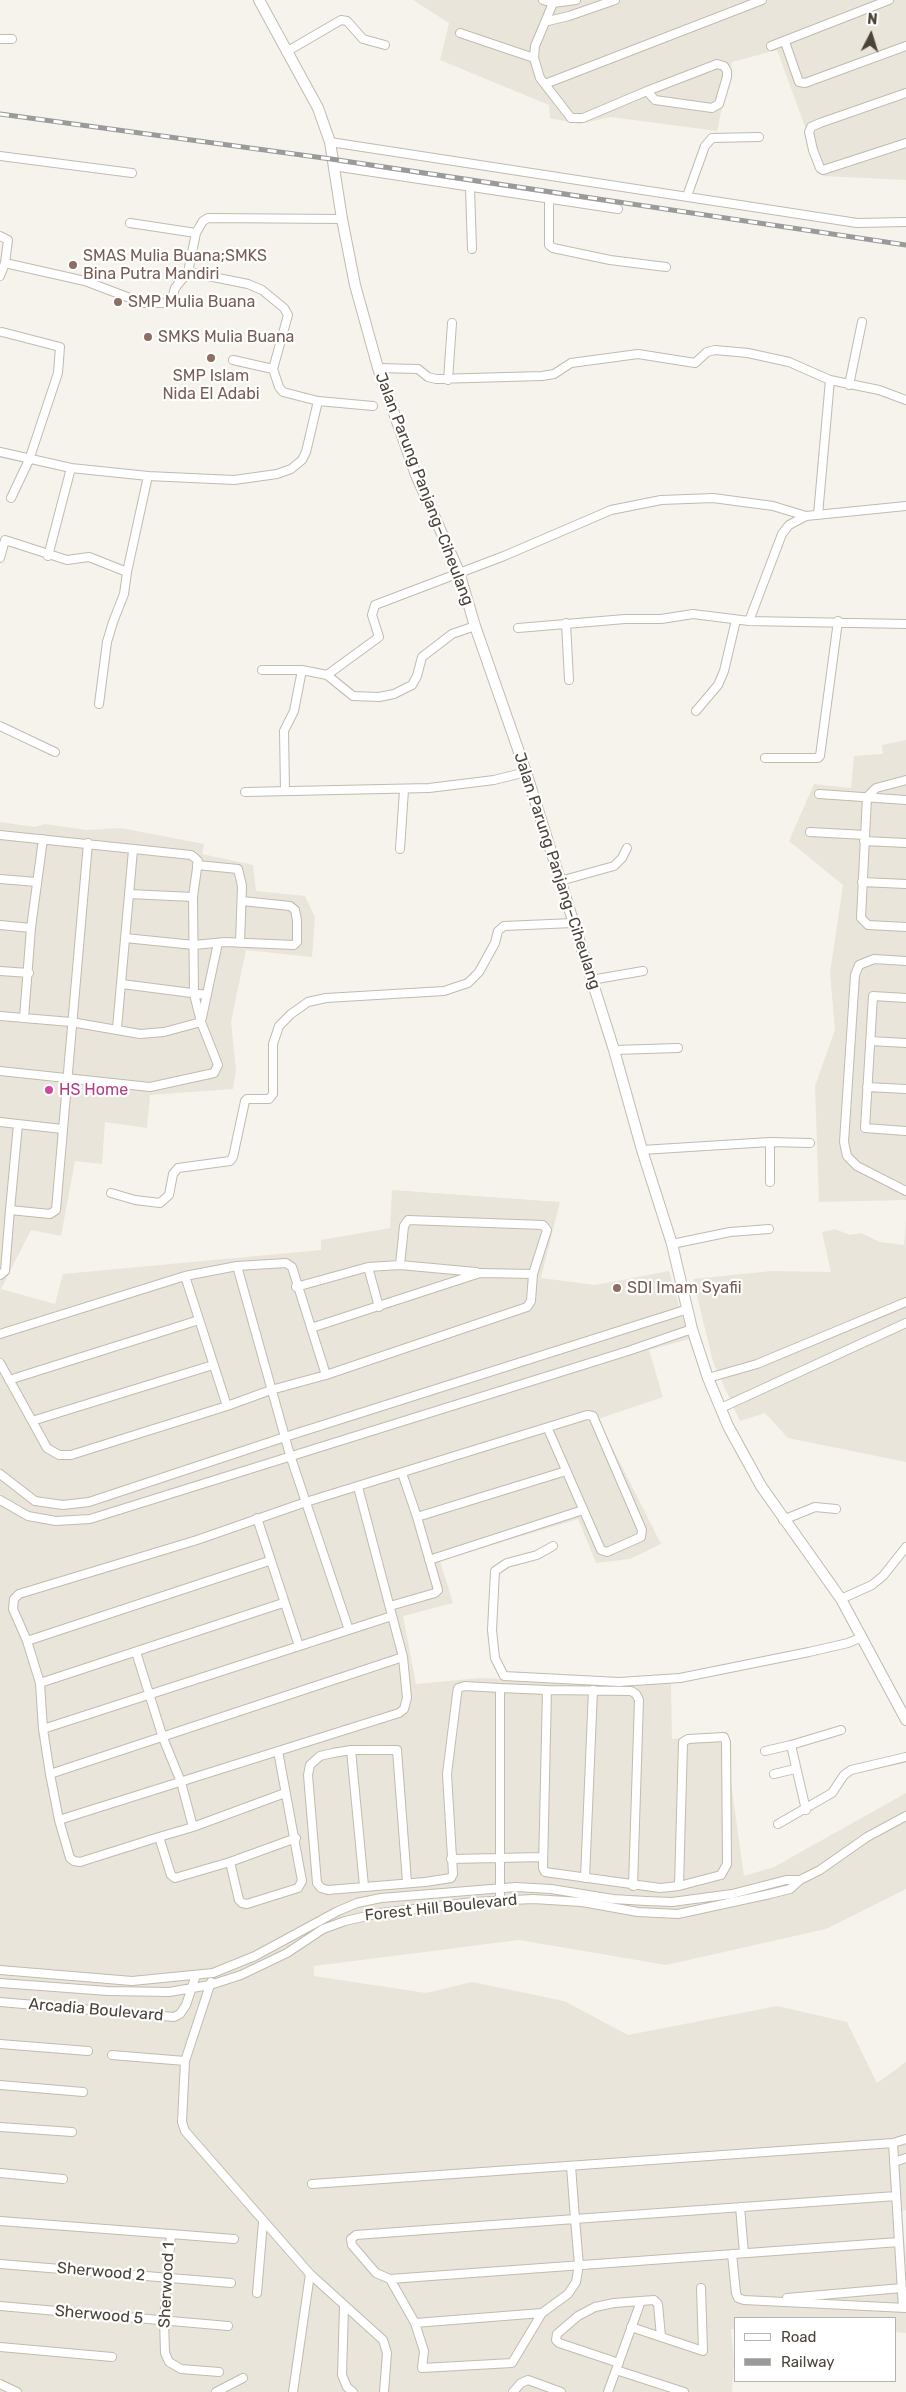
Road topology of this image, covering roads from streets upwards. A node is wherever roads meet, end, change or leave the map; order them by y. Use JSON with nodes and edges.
{"nodes":[{"id":1,"x":543,"y":0,"type":"edge"},
{"id":2,"x":576,"y":0,"type":"edge"},
{"id":3,"x":615,"y":0,"type":"edge"},
{"id":4,"x":762,"y":0,"type":"edge"},
{"id":5,"x":889,"y":0,"type":"edge"},
{"id":6,"x":261,"y":1,"type":"edge"},
{"id":7,"x":553,"y":4,"type":"junction"},
{"id":8,"x":548,"y":20,"type":"junction"},
{"id":9,"x":460,"y":33,"type":"dead end"},
{"id":10,"x":12,"y":39,"type":"dead end"},
{"id":11,"x":0,"y":40,"type":"edge"},
{"id":12,"x":785,"y":42,"type":"junction"},
{"id":13,"x":385,"y":45,"type":"dead end"},
{"id":14,"x":771,"y":46,"type":"dead end"},
{"id":15,"x":906,"y":46,"type":"edge"},
{"id":16,"x":286,"y":52,"type":"junction"},
{"id":17,"x":534,"y":58,"type":"junction"},
{"id":18,"x":545,"y":84,"type":"junction"},
{"id":19,"x":647,"y":91,"type":"junction"},
{"id":20,"x":906,"y":93,"type":"edge"},
{"id":21,"x":759,"y":137,"type":"dead end"},
{"id":22,"x":330,"y":142,"type":"junction"},
{"id":23,"x":906,"y":144,"type":"edge"},
{"id":24,"x":0,"y":156,"type":"edge"},
{"id":25,"x":333,"y":166,"type":"junction"},
{"id":26,"x":132,"y":173,"type":"dead end"},
{"id":27,"x":470,"y":188,"type":"junction"},
{"id":28,"x":686,"y":196,"type":"junction"},
{"id":29,"x":549,"y":200,"type":"junction"},
{"id":30,"x":618,"y":210,"type":"dead end"},
{"id":31,"x":342,"y":219,"type":"junction"},
{"id":32,"x":906,"y":222,"type":"edge"},
{"id":33,"x":130,"y":223,"type":"dead end"},
{"id":34,"x":196,"y":233,"type":"junction"},
{"id":35,"x":0,"y":236,"type":"edge"},
{"id":36,"x":472,"y":249,"type":"dead end"},
{"id":37,"x":5,"y":263,"type":"junction"},
{"id":38,"x":666,"y":267,"type":"dead end"},
{"id":39,"x":188,"y":272,"type":"junction"},
{"id":40,"x":0,"y":276,"type":"edge"},
{"id":41,"x":862,"y":322,"type":"dead end"},
{"id":42,"x":452,"y":323,"type":"dead end"},
{"id":43,"x":1,"y":334,"type":"edge"},
{"id":44,"x":233,"y":360,"type":"dead end"},
{"id":45,"x":378,"y":368,"type":"junction"},
{"id":46,"x":273,"y":369,"type":"junction"},
{"id":47,"x":448,"y":380,"type":"junction"},
{"id":48,"x":830,"y":380,"type":"junction"},
{"id":49,"x":849,"y":385,"type":"junction"},
{"id":50,"x":906,"y":400,"type":"edge"},
{"id":51,"x":318,"y":401,"type":"junction"},
{"id":52,"x":373,"y":406,"type":"dead end"},
{"id":53,"x":0,"y":452,"type":"edge"},
{"id":54,"x":29,"y":460,"type":"junction"},
{"id":55,"x":71,"y":468,"type":"junction"},
{"id":56,"x":148,"y":476,"type":"junction"},
{"id":57,"x":11,"y":498,"type":"dead end"},
{"id":58,"x":906,"y":506,"type":"edge"},
{"id":59,"x":818,"y":515,"type":"junction"},
{"id":60,"x":806,"y":516,"type":"junction"},
{"id":61,"x":3,"y":538,"type":"edge"},
{"id":62,"x":48,"y":556,"type":"junction"},
{"id":63,"x":0,"y":558,"type":"edge"},
{"id":64,"x":127,"y":572,"type":"junction"},
{"id":65,"x":459,"y":572,"type":"junction"},
{"id":66,"x":736,"y":620,"type":"junction"},
{"id":67,"x":749,"y":621,"type":"junction"},
{"id":68,"x":838,"y":622,"type":"junction"},
{"id":69,"x":566,"y":623,"type":"junction"},
{"id":70,"x":906,"y":624,"type":"edge"},
{"id":71,"x":475,"y":626,"type":"junction"},
{"id":72,"x":518,"y":628,"type":"dead end"},
{"id":73,"x":262,"y":670,"type":"dead end"},
{"id":74,"x":302,"y":670,"type":"junction"},
{"id":75,"x":327,"y":675,"type":"junction"},
{"id":76,"x":569,"y":680,"type":"dead end"},
{"id":77,"x":99,"y":704,"type":"dead end"},
{"id":78,"x":696,"y":711,"type":"dead end"},
{"id":79,"x":0,"y":726,"type":"edge"},
{"id":80,"x":55,"y":752,"type":"dead end"},
{"id":81,"x":765,"y":758,"type":"dead end"},
{"id":82,"x":526,"y":772,"type":"junction"},
{"id":83,"x":906,"y":780,"type":"edge"},
{"id":84,"x":285,"y":790,"type":"junction"},
{"id":85,"x":404,"y":790,"type":"junction"},
{"id":86,"x":245,"y":792,"type":"dead end"},
{"id":87,"x":819,"y":794,"type":"dead end"},
{"id":88,"x":867,"y":797,"type":"junction"},
{"id":89,"x":906,"y":800,"type":"edge"},
{"id":90,"x":810,"y":832,"type":"dead end"},
{"id":91,"x":0,"y":835,"type":"edge"},
{"id":92,"x":865,"y":838,"type":"junction"},
{"id":93,"x":43,"y":839,"type":"junction"},
{"id":94,"x":88,"y":843,"type":"junction"},
{"id":95,"x":906,"y":843,"type":"edge"},
{"id":96,"x":627,"y":848,"type":"dead end"},
{"id":97,"x":400,"y":849,"type":"dead end"},
{"id":98,"x":133,"y":850,"type":"junction"},
{"id":99,"x":197,"y":865,"type":"junction"},
{"id":100,"x":0,"y":879,"type":"edge"},
{"id":101,"x":560,"y":881,"type":"junction"},
{"id":102,"x":37,"y":882,"type":"junction"},
{"id":103,"x":862,"y":882,"type":"junction"},
{"id":104,"x":906,"y":884,"type":"edge"},
{"id":105,"x":128,"y":894,"type":"junction"},
{"id":106,"x":193,"y":897,"type":"junction"},
{"id":107,"x":242,"y":900,"type":"junction"},
{"id":108,"x":573,"y":923,"type":"junction"},
{"id":109,"x":0,"y":925,"type":"edge"},
{"id":110,"x":906,"y":927,"type":"edge"},
{"id":111,"x":31,"y":928,"type":"junction"},
{"id":112,"x":125,"y":938,"type":"junction"},
{"id":113,"x":240,"y":942,"type":"junction"},
{"id":114,"x":218,"y":943,"type":"junction"},
{"id":115,"x":194,"y":945,"type":"junction"},
{"id":116,"x":906,"y":961,"type":"edge"},
{"id":117,"x":0,"y":970,"type":"edge"},
{"id":118,"x":643,"y":971,"type":"dead end"},
{"id":119,"x":29,"y":973,"type":"junction"},
{"id":120,"x":591,"y":980,"type":"junction"},
{"id":121,"x":122,"y":984,"type":"junction"},
{"id":122,"x":194,"y":994,"type":"junction"},
{"id":123,"x":207,"y":995,"type":"junction"},
{"id":124,"x":906,"y":998,"type":"edge"},
{"id":125,"x":0,"y":1016,"type":"edge"},
{"id":126,"x":24,"y":1018,"type":"junction"},
{"id":127,"x":71,"y":1022,"type":"junction"},
{"id":128,"x":201,"y":1022,"type":"junction"},
{"id":129,"x":117,"y":1028,"type":"junction"},
{"id":130,"x":870,"y":1041,"type":"junction"},
{"id":131,"x":906,"y":1043,"type":"edge"},
{"id":132,"x":678,"y":1048,"type":"dead end"},
{"id":133,"x":614,"y":1050,"type":"junction"},
{"id":134,"x":0,"y":1071,"type":"edge"},
{"id":135,"x":68,"y":1077,"type":"junction"},
{"id":136,"x":867,"y":1086,"type":"junction"},
{"id":137,"x":906,"y":1089,"type":"edge"},
{"id":138,"x":0,"y":1122,"type":"edge"},
{"id":139,"x":18,"y":1124,"type":"junction"},
{"id":140,"x":62,"y":1128,"type":"junction"},
{"id":141,"x":906,"y":1131,"type":"edge"},
{"id":142,"x":770,"y":1142,"type":"junction"},
{"id":143,"x":810,"y":1143,"type":"dead end"},
{"id":144,"x":642,"y":1150,"type":"junction"},
{"id":145,"x":770,"y":1182,"type":"dead end"},
{"id":146,"x":906,"y":1192,"type":"edge"},
{"id":147,"x":111,"y":1193,"type":"dead end"},
{"id":148,"x":10,"y":1210,"type":"junction"},
{"id":149,"x":769,"y":1228,"type":"dead end"},
{"id":150,"x":672,"y":1244,"type":"junction"},
{"id":151,"x":400,"y":1265,"type":"junction"},
{"id":152,"x":237,"y":1266,"type":"junction"},
{"id":153,"x":368,"y":1266,"type":"junction"},
{"id":154,"x":480,"y":1273,"type":"junction"},
{"id":155,"x":533,"y":1274,"type":"junction"},
{"id":156,"x":0,"y":1276,"type":"edge"},
{"id":157,"x":185,"y":1276,"type":"junction"},
{"id":158,"x":296,"y":1287,"type":"junction"},
{"id":159,"x":906,"y":1302,"type":"edge"},
{"id":160,"x":379,"y":1307,"type":"junction"},
{"id":161,"x":688,"y":1309,"type":"junction"},
{"id":162,"x":199,"y":1320,"type":"junction"},
{"id":163,"x":906,"y":1323,"type":"edge"},
{"id":164,"x":311,"y":1328,"type":"junction"},
{"id":165,"x":692,"y":1329,"type":"junction"},
{"id":166,"x":0,"y":1334,"type":"edge"},
{"id":167,"x":0,"y":1363,"type":"edge"},
{"id":168,"x":213,"y":1365,"type":"junction"},
{"id":169,"x":326,"y":1375,"type":"junction"},
{"id":170,"x":708,"y":1378,"type":"junction"},
{"id":171,"x":9,"y":1380,"type":"junction"},
{"id":172,"x":271,"y":1390,"type":"junction"},
{"id":173,"x":227,"y":1406,"type":"junction"},
{"id":174,"x":721,"y":1408,"type":"junction"},
{"id":175,"x":32,"y":1421,"type":"junction"},
{"id":176,"x":548,"y":1429,"type":"junction"},
{"id":177,"x":285,"y":1436,"type":"junction"},
{"id":178,"x":290,"y":1455,"type":"junction"},
{"id":179,"x":566,"y":1471,"type":"junction"},
{"id":180,"x":402,"y":1473,"type":"junction"},
{"id":181,"x":0,"y":1474,"type":"edge"},
{"id":182,"x":358,"y":1487,"type":"junction"},
{"id":183,"x":0,"y":1500,"type":"edge"},
{"id":184,"x":306,"y":1502,"type":"junction"},
{"id":185,"x":836,"y":1509,"type":"dead end"},
{"id":186,"x":583,"y":1510,"type":"junction"},
{"id":187,"x":417,"y":1517,"type":"junction"},
{"id":188,"x":257,"y":1518,"type":"junction"},
{"id":189,"x":782,"y":1520,"type":"junction"},
{"id":190,"x":553,"y":1546,"type":"dead end"},
{"id":191,"x":906,"y":1547,"type":"edge"},
{"id":192,"x":429,"y":1560,"type":"junction"},
{"id":193,"x":269,"y":1561,"type":"junction"},
{"id":194,"x":841,"y":1599,"type":"junction"},
{"id":195,"x":283,"y":1603,"type":"junction"},
{"id":196,"x":390,"y":1606,"type":"junction"},
{"id":197,"x":392,"y":1616,"type":"junction"},
{"id":198,"x":349,"y":1630,"type":"junction"},
{"id":199,"x":862,"y":1637,"type":"junction"},
{"id":200,"x":27,"y":1641,"type":"junction"},
{"id":201,"x":299,"y":1646,"type":"junction"},
{"id":202,"x":136,"y":1652,"type":"junction"},
{"id":203,"x":402,"y":1657,"type":"junction"},
{"id":204,"x":40,"y":1683,"type":"junction"},
{"id":205,"x":500,"y":1688,"type":"junction"},
{"id":206,"x":547,"y":1690,"type":"junction"},
{"id":207,"x":593,"y":1690,"type":"junction"},
{"id":208,"x":149,"y":1695,"type":"junction"},
{"id":209,"x":903,"y":1708,"type":"edge"},
{"id":210,"x":906,"y":1720,"type":"edge"},
{"id":211,"x":43,"y":1729,"type":"junction"},
{"id":212,"x":841,"y":1730,"type":"dead end"},
{"id":213,"x":163,"y":1738,"type":"junction"},
{"id":214,"x":792,"y":1745,"type":"junction"},
{"id":215,"x":351,"y":1750,"type":"junction"},
{"id":216,"x":278,"y":1751,"type":"junction"},
{"id":217,"x":764,"y":1751,"type":"dead end"},
{"id":218,"x":906,"y":1757,"type":"edge"},
{"id":219,"x":795,"y":1769,"type":"junction"},
{"id":220,"x":50,"y":1774,"type":"junction"},
{"id":221,"x":774,"y":1774,"type":"dead end"},
{"id":222,"x":181,"y":1782,"type":"junction"},
{"id":223,"x":285,"y":1793,"type":"junction"},
{"id":224,"x":806,"y":1810,"type":"junction"},
{"id":225,"x":906,"y":1816,"type":"edge"},
{"id":226,"x":59,"y":1820,"type":"junction"},
{"id":227,"x":778,"y":1824,"type":"dead end"},
{"id":228,"x":193,"y":1827,"type":"junction"},
{"id":229,"x":159,"y":1836,"type":"junction"},
{"id":230,"x":296,"y":1838,"type":"junction"},
{"id":231,"x":544,"y":1857,"type":"junction"},
{"id":232,"x":498,"y":1858,"type":"junction"},
{"id":233,"x":451,"y":1860,"type":"junction"},
{"id":234,"x":230,"y":1862,"type":"junction"},
{"id":235,"x":585,"y":1878,"type":"junction"},
{"id":236,"x":800,"y":1880,"type":"junction"},
{"id":237,"x":407,"y":1882,"type":"junction"},
{"id":238,"x":364,"y":1886,"type":"junction"},
{"id":239,"x":633,"y":1886,"type":"junction"},
{"id":240,"x":679,"y":1886,"type":"junction"},
{"id":241,"x":500,"y":1887,"type":"junction"},
{"id":242,"x":500,"y":1900,"type":"junction"},
{"id":243,"x":0,"y":1970,"type":"edge"},
{"id":244,"x":213,"y":1973,"type":"junction"},
{"id":245,"x":196,"y":1975,"type":"junction"},
{"id":246,"x":0,"y":1983,"type":"edge"},
{"id":247,"x":210,"y":1985,"type":"junction"},
{"id":248,"x":192,"y":1989,"type":"junction"},
{"id":249,"x":0,"y":2002,"type":"edge"},
{"id":250,"x":0,"y":2044,"type":"edge"},
{"id":251,"x":88,"y":2051,"type":"dead end"},
{"id":252,"x":112,"y":2055,"type":"dead end"},
{"id":253,"x":185,"y":2061,"type":"junction"},
{"id":254,"x":0,"y":2085,"type":"edge"},
{"id":255,"x":82,"y":2092,"type":"dead end"},
{"id":256,"x":0,"y":2127,"type":"edge"},
{"id":257,"x":72,"y":2132,"type":"dead end"},
{"id":258,"x":906,"y":2139,"type":"edge"},
{"id":259,"x":893,"y":2143,"type":"junction"},
{"id":260,"x":906,"y":2158,"type":"edge"},
{"id":261,"x":894,"y":2162,"type":"junction"},
{"id":262,"x":571,"y":2166,"type":"junction"},
{"id":263,"x":0,"y":2173,"type":"edge"},
{"id":264,"x":63,"y":2179,"type":"dead end"},
{"id":265,"x":312,"y":2184,"type":"dead end"},
{"id":266,"x":896,"y":2196,"type":"junction"},
{"id":267,"x":906,"y":2203,"type":"edge"},
{"id":268,"x":897,"y":2206,"type":"junction"},
{"id":269,"x":740,"y":2207,"type":"junction"},
{"id":270,"x":575,"y":2219,"type":"junction"},
{"id":271,"x":0,"y":2221,"type":"edge"},
{"id":272,"x":263,"y":2222,"type":"junction"},
{"id":273,"x":171,"y":2234,"type":"junction"},
{"id":274,"x":234,"y":2240,"type":"dead end"},
{"id":275,"x":899,"y":2242,"type":"junction"},
{"id":276,"x":732,"y":2254,"type":"junction"},
{"id":277,"x":744,"y":2254,"type":"junction"},
{"id":278,"x":0,"y":2264,"type":"edge"},
{"id":279,"x":579,"y":2265,"type":"junction"},
{"id":280,"x":310,"y":2274,"type":"junction"},
{"id":281,"x":167,"y":2278,"type":"junction"},
{"id":282,"x":390,"y":2279,"type":"junction"},
{"id":283,"x":231,"y":2283,"type":"dead end"},
{"id":284,"x":701,"y":2288,"type":"dead end"},
{"id":285,"x":902,"y":2288,"type":"junction"},
{"id":286,"x":257,"y":2294,"type":"dead end"},
{"id":287,"x":641,"y":2301,"type":"junction"},
{"id":288,"x":759,"y":2301,"type":"junction"},
{"id":289,"x":0,"y":2306,"type":"edge"},
{"id":290,"x":344,"y":2307,"type":"junction"},
{"id":291,"x":905,"y":2308,"type":"edge"},
{"id":292,"x":542,"y":2313,"type":"junction"},
{"id":293,"x":164,"y":2320,"type":"junction"},
{"id":294,"x":415,"y":2322,"type":"junction"},
{"id":295,"x":228,"y":2326,"type":"dead end"},
{"id":296,"x":632,"y":2327,"type":"junction"},
{"id":297,"x":661,"y":2337,"type":"junction"},
{"id":298,"x":0,"y":2346,"type":"edge"},
{"id":299,"x":112,"y":2357,"type":"dead end"},
{"id":300,"x":617,"y":2366,"type":"junction"},
{"id":301,"x":219,"y":2372,"type":"dead end"},
{"id":302,"x":243,"y":2378,"type":"dead end"},
{"id":303,"x":0,"y":2384,"type":"edge"},
{"id":304,"x":17,"y":2392,"type":"edge"},
{"id":305,"x":216,"y":2392,"type":"edge"},
{"id":306,"x":293,"y":2392,"type":"edge"},
{"id":307,"x":353,"y":2392,"type":"edge"},
{"id":308,"x":384,"y":2392,"type":"edge"},
{"id":309,"x":513,"y":2392,"type":"edge"},
{"id":310,"x":562,"y":2392,"type":"edge"},
{"id":311,"x":608,"y":2392,"type":"edge"},
{"id":312,"x":684,"y":2392,"type":"edge"}],
"edges":[{"from":1,"to":7,"type":"street"},
{"from":2,"to":7,"type":"street"},
{"from":3,"to":8,"type":"street"},
{"from":4,"to":18,"type":"street"},
{"from":5,"to":12,"type":"street"},
{"from":6,"to":16,"type":"street","name":"Jalan Parung Panjang–Ciheulang"},
{"from":7,"to":8,"type":"street"},
{"from":8,"to":17,"type":"street"},
{"from":9,"to":17,"type":"street"},
{"from":10,"to":11,"type":"street"},
{"from":12,"to":14,"type":"street"},
{"from":12,"to":15,"type":"street"},
{"from":13,"to":16,"type":"street"},
{"from":16,"to":22,"type":"street","name":"Jalan Parung Panjang–Ciheulang"},
{"from":17,"to":18,"type":"street"},
{"from":18,"to":19,"type":"street"},
{"from":19,"to":19,"type":"street"},
{"from":20,"to":23,"type":"street"},
{"from":21,"to":28,"type":"street"},
{"from":22,"to":25,"type":"street","name":"Jalan Parung Panjang–Ciheulang"},
{"from":22,"to":28,"type":"street"},
{"from":24,"to":26,"type":"street"},
{"from":25,"to":27,"type":"street"},
{"from":25,"to":31,"type":"street","name":"Jalan Parung Panjang–Ciheulang"},
{"from":27,"to":29,"type":"street"},
{"from":27,"to":36,"type":"street"},
{"from":28,"to":32,"type":"street"},
{"from":29,"to":30,"type":"street"},
{"from":29,"to":38,"type":"street"},
{"from":31,"to":34,"type":"street"},
{"from":31,"to":45,"type":"street","name":"Jalan Parung Panjang–Ciheulang"},
{"from":33,"to":34,"type":"street"},
{"from":34,"to":39,"type":"street"},
{"from":35,"to":37,"type":"street"},
{"from":37,"to":39,"type":"street"},
{"from":37,"to":40,"type":"street"},
{"from":39,"to":46,"type":"street"},
{"from":41,"to":49,"type":"street"},
{"from":42,"to":47,"type":"street"},
{"from":43,"to":54,"type":"street"},
{"from":44,"to":46,"type":"street"},
{"from":45,"to":47,"type":"street"},
{"from":45,"to":65,"type":"street","name":"Jalan Parung Panjang–Ciheulang"},
{"from":46,"to":51,"type":"street"},
{"from":47,"to":48,"type":"street"},
{"from":48,"to":49,"type":"street"},
{"from":48,"to":59,"type":"street"},
{"from":49,"to":50,"type":"street"},
{"from":51,"to":52,"type":"street"},
{"from":51,"to":56,"type":"street"},
{"from":53,"to":54,"type":"street"},
{"from":54,"to":55,"type":"street"},
{"from":54,"to":57,"type":"street"},
{"from":55,"to":56,"type":"street"},
{"from":55,"to":62,"type":"street"},
{"from":56,"to":64,"type":"street"},
{"from":58,"to":59,"type":"street"},
{"from":59,"to":60,"type":"street"},
{"from":60,"to":65,"type":"street"},
{"from":60,"to":67,"type":"street"},
{"from":61,"to":62,"type":"street"},
{"from":61,"to":63,"type":"street"},
{"from":62,"to":64,"type":"street"},
{"from":64,"to":77,"type":"street"},
{"from":65,"to":71,"type":"street","name":"Jalan Parung Panjang–Ciheulang"},
{"from":65,"to":75,"type":"street"},
{"from":66,"to":67,"type":"street"},
{"from":66,"to":69,"type":"street"},
{"from":66,"to":78,"type":"street"},
{"from":67,"to":68,"type":"street"},
{"from":68,"to":70,"type":"street"},
{"from":68,"to":81,"type":"street"},
{"from":69,"to":72,"type":"street"},
{"from":69,"to":76,"type":"street"},
{"from":71,"to":75,"type":"street"},
{"from":71,"to":82,"type":"street","name":"Jalan Parung Panjang–Ciheulang"},
{"from":73,"to":74,"type":"street"},
{"from":74,"to":75,"type":"street"},
{"from":74,"to":84,"type":"street"},
{"from":79,"to":80,"type":"street"},
{"from":82,"to":85,"type":"street"},
{"from":82,"to":101,"type":"street","name":"Jalan Parung Panjang–Ciheulang"},
{"from":83,"to":88,"type":"street"},
{"from":84,"to":85,"type":"street"},
{"from":84,"to":86,"type":"street"},
{"from":85,"to":97,"type":"street"},
{"from":87,"to":88,"type":"street"},
{"from":88,"to":89,"type":"street"},
{"from":88,"to":92,"type":"street"},
{"from":90,"to":92,"type":"street"},
{"from":91,"to":93,"type":"street"},
{"from":92,"to":95,"type":"street"},
{"from":92,"to":103,"type":"street"},
{"from":93,"to":94,"type":"street"},
{"from":93,"to":102,"type":"street"},
{"from":94,"to":98,"type":"street"},
{"from":94,"to":127,"type":"street"},
{"from":96,"to":101,"type":"street"},
{"from":98,"to":99,"type":"street"},
{"from":98,"to":105,"type":"street"},
{"from":99,"to":106,"type":"street"},
{"from":99,"to":107,"type":"street"},
{"from":100,"to":102,"type":"street"},
{"from":101,"to":108,"type":"street","name":"Jalan Parung Panjang–Ciheulang"},
{"from":102,"to":111,"type":"street"},
{"from":103,"to":104,"type":"street"},
{"from":103,"to":110,"type":"street"},
{"from":105,"to":106,"type":"street"},
{"from":105,"to":112,"type":"street"},
{"from":106,"to":115,"type":"street"},
{"from":107,"to":113,"type":"street"},
{"from":107,"to":113,"type":"street"},
{"from":108,"to":120,"type":"street","name":"Jalan Parung Panjang–Ciheulang"},
{"from":108,"to":147,"type":"street"},
{"from":109,"to":111,"type":"street"},
{"from":111,"to":119,"type":"street"},
{"from":112,"to":115,"type":"street"},
{"from":112,"to":121,"type":"street"},
{"from":113,"to":114,"type":"street"},
{"from":114,"to":115,"type":"street"},
{"from":114,"to":123,"type":"street"},
{"from":115,"to":122,"type":"street"},
{"from":116,"to":146,"type":"street"},
{"from":117,"to":119,"type":"street"},
{"from":118,"to":120,"type":"street"},
{"from":119,"to":126,"type":"street"},
{"from":120,"to":133,"type":"street","name":"Jalan Parung Panjang–Ciheulang"},
{"from":121,"to":122,"type":"street"},
{"from":121,"to":129,"type":"street"},
{"from":122,"to":123,"type":"street"},
{"from":122,"to":128,"type":"street"},
{"from":123,"to":128,"type":"street"},
{"from":124,"to":130,"type":"street"},
{"from":125,"to":126,"type":"street"},
{"from":126,"to":127,"type":"street"},
{"from":127,"to":129,"type":"street"},
{"from":127,"to":135,"type":"street"},
{"from":128,"to":129,"type":"street"},
{"from":128,"to":135,"type":"street"},
{"from":130,"to":131,"type":"street"},
{"from":130,"to":136,"type":"street"},
{"from":132,"to":133,"type":"street"},
{"from":133,"to":144,"type":"street","name":"Jalan Parung Panjang–Ciheulang"},
{"from":134,"to":135,"type":"street"},
{"from":135,"to":140,"type":"street"},
{"from":136,"to":137,"type":"street"},
{"from":136,"to":141,"type":"street"},
{"from":138,"to":139,"type":"street"},
{"from":139,"to":140,"type":"street"},
{"from":139,"to":148,"type":"street"},
{"from":140,"to":148,"type":"street"},
{"from":142,"to":143,"type":"street"},
{"from":142,"to":144,"type":"street"},
{"from":142,"to":145,"type":"street"},
{"from":144,"to":150,"type":"street","name":"Jalan Parung Panjang–Ciheulang"},
{"from":148,"to":156,"type":"street"},
{"from":149,"to":150,"type":"street"},
{"from":150,"to":161,"type":"street","name":"Jalan Parung Panjang–Ciheulang"},
{"from":151,"to":153,"type":"street"},
{"from":151,"to":154,"type":"street"},
{"from":151,"to":155,"type":"street"},
{"from":152,"to":157,"type":"street"},
{"from":152,"to":158,"type":"street"},
{"from":152,"to":172,"type":"street"},
{"from":153,"to":158,"type":"street"},
{"from":153,"to":160,"type":"street"},
{"from":154,"to":155,"type":"street"},
{"from":154,"to":160,"type":"street"},
{"from":155,"to":169,"type":"street"},
{"from":157,"to":162,"type":"street"},
{"from":157,"to":166,"type":"street"},
{"from":158,"to":164,"type":"street"},
{"from":159,"to":170,"type":"street"},
{"from":160,"to":164,"type":"street"},
{"from":161,"to":165,"type":"street","name":"Jalan Parung Panjang–Ciheulang"},
{"from":161,"to":177,"type":"street"},
{"from":162,"to":168,"type":"street"},
{"from":162,"to":171,"type":"street"},
{"from":163,"to":174,"type":"street"},
{"from":164,"to":169,"type":"street"},
{"from":165,"to":170,"type":"street","name":"Jalan Parung Panjang–Ciheulang"},
{"from":165,"to":178,"type":"street"},
{"from":167,"to":171,"type":"street"},
{"from":168,"to":173,"type":"street"},
{"from":168,"to":175,"type":"street"},
{"from":169,"to":172,"type":"street"},
{"from":170,"to":174,"type":"street","name":"Jalan Parung Panjang–Ciheulang"},
{"from":171,"to":175,"type":"street"},
{"from":172,"to":173,"type":"street"},
{"from":172,"to":177,"type":"street"},
{"from":173,"to":175,"type":"street"},
{"from":174,"to":189,"type":"street","name":"Jalan Parung Panjang–Ciheulang"},
{"from":176,"to":179,"type":"street"},
{"from":176,"to":180,"type":"street"},
{"from":176,"to":186,"type":"street"},
{"from":177,"to":178,"type":"street"},
{"from":177,"to":181,"type":"street"},
{"from":178,"to":183,"type":"street"},
{"from":178,"to":184,"type":"street"},
{"from":179,"to":186,"type":"street"},
{"from":179,"to":187,"type":"street"},
{"from":180,"to":182,"type":"street"},
{"from":180,"to":187,"type":"street"},
{"from":182,"to":184,"type":"street"},
{"from":182,"to":196,"type":"street"},
{"from":184,"to":188,"type":"street"},
{"from":184,"to":198,"type":"street"},
{"from":185,"to":189,"type":"street"},
{"from":186,"to":192,"type":"street"},
{"from":187,"to":192,"type":"street"},
{"from":188,"to":193,"type":"street"},
{"from":188,"to":200,"type":"street"},
{"from":189,"to":194,"type":"street","name":"Jalan Parung Panjang–Ciheulang"},
{"from":190,"to":199,"type":"street"},
{"from":191,"to":194,"type":"street"},
{"from":192,"to":196,"type":"street"},
{"from":193,"to":195,"type":"street"},
{"from":193,"to":200,"type":"street"},
{"from":194,"to":199,"type":"street","name":"Jalan Parung Panjang–Ciheulang"},
{"from":195,"to":201,"type":"street"},
{"from":195,"to":202,"type":"street"},
{"from":196,"to":197,"type":"street"},
{"from":197,"to":198,"type":"street"},
{"from":197,"to":203,"type":"street"},
{"from":198,"to":201,"type":"street"},
{"from":199,"to":209,"type":"street","name":"Jalan Parung Panjang–Ciheulang"},
{"from":200,"to":204,"type":"street"},
{"from":201,"to":208,"type":"street"},
{"from":202,"to":204,"type":"street"},
{"from":202,"to":208,"type":"street"},
{"from":203,"to":213,"type":"street"},
{"from":203,"to":216,"type":"street"},
{"from":204,"to":211,"type":"street"},
{"from":205,"to":206,"type":"street"},
{"from":205,"to":232,"type":"street"},
{"from":205,"to":233,"type":"street"},
{"from":206,"to":207,"type":"street"},
{"from":206,"to":231,"type":"street"},
{"from":207,"to":235,"type":"street"},
{"from":207,"to":239,"type":"street"},
{"from":208,"to":211,"type":"street"},
{"from":208,"to":213,"type":"street"},
{"from":209,"to":210,"type":"street","name":"Jalan Parung Panjang–Ciheulang"},
{"from":211,"to":220,"type":"street"},
{"from":212,"to":214,"type":"street"},
{"from":213,"to":220,"type":"street"},
{"from":213,"to":222,"type":"street"},
{"from":214,"to":217,"type":"street"},
{"from":214,"to":219,"type":"street"},
{"from":215,"to":237,"type":"street"},
{"from":215,"to":238,"type":"street"},
{"from":215,"to":238,"type":"street"},
{"from":216,"to":222,"type":"street"},
{"from":216,"to":223,"type":"street"},
{"from":218,"to":224,"type":"street"},
{"from":219,"to":221,"type":"street"},
{"from":219,"to":224,"type":"street"},
{"from":220,"to":226,"type":"street"},
{"from":222,"to":226,"type":"street"},
{"from":222,"to":228,"type":"street"},
{"from":223,"to":228,"type":"street"},
{"from":223,"to":230,"type":"street"},
{"from":224,"to":227,"type":"street"},
{"from":225,"to":236,"type":"street","name":"Forest Hill Boulevard"},
{"from":226,"to":229,"type":"street"},
{"from":228,"to":229,"type":"street"},
{"from":229,"to":234,"type":"street"},
{"from":230,"to":234,"type":"street"},
{"from":230,"to":234,"type":"street"},
{"from":231,"to":232,"type":"street"},
{"from":231,"to":235,"type":"street"},
{"from":232,"to":233,"type":"street"},
{"from":232,"to":241,"type":"street"},
{"from":233,"to":237,"type":"street"},
{"from":235,"to":239,"type":"street"},
{"from":236,"to":241,"type":"street"},
{"from":236,"to":242,"type":"street","name":"Forest Hill Boulevard"},
{"from":237,"to":238,"type":"street"},
{"from":239,"to":240,"type":"street"},
{"from":240,"to":240,"type":"street"},
{"from":241,"to":242,"type":"street"},
{"from":241,"to":244,"type":"street"},
{"from":242,"to":247,"type":"street","name":"Forest Hill Boulevard"},
{"from":243,"to":245,"type":"street"},
{"from":244,"to":245,"type":"street"},
{"from":244,"to":247,"type":"street"},
{"from":245,"to":248,"type":"street","name":"Arcadia Boulevard"},
{"from":246,"to":248,"type":"street","name":"Forest Hill Boulevard"},
{"from":247,"to":248,"type":"street","name":"Forest Hill Boulevard"},
{"from":247,"to":253,"type":"street"},
{"from":248,"to":249,"type":"street","name":"Arcadia Boulevard"},
{"from":250,"to":251,"type":"street"},
{"from":252,"to":253,"type":"street"},
{"from":253,"to":272,"type":"street"},
{"from":254,"to":255,"type":"street"},
{"from":256,"to":257,"type":"street"},
{"from":258,"to":259,"type":"street"},
{"from":259,"to":261,"type":"street"},
{"from":259,"to":262,"type":"street"},
{"from":260,"to":261,"type":"street"},
{"from":261,"to":266,"type":"street"},
{"from":262,"to":265,"type":"street"},
{"from":262,"to":270,"type":"street"},
{"from":263,"to":264,"type":"street"},
{"from":266,"to":268,"type":"street"},
{"from":266,"to":269,"type":"street"},
{"from":267,"to":268,"type":"street"},
{"from":268,"to":275,"type":"street"},
{"from":269,"to":270,"type":"street"},
{"from":269,"to":277,"type":"street"},
{"from":270,"to":279,"type":"street"},
{"from":270,"to":282,"type":"street"},
{"from":271,"to":273,"type":"street","name":"Sherwood 1"},
{"from":272,"to":280,"type":"street"},
{"from":272,"to":286,"type":"street"},
{"from":273,"to":274,"type":"street"},
{"from":273,"to":281,"type":"street","name":"Sherwood 1"},
{"from":275,"to":277,"type":"street"},
{"from":275,"to":285,"type":"street"},
{"from":276,"to":277,"type":"street"},
{"from":276,"to":279,"type":"street"},
{"from":276,"to":288,"type":"street"},
{"from":278,"to":281,"type":"street","name":"Sherwood 2"},
{"from":279,"to":282,"type":"street"},
{"from":279,"to":292,"type":"street"},
{"from":280,"to":290,"type":"street"},
{"from":280,"to":306,"type":"street"},
{"from":281,"to":283,"type":"street","name":"Sherwood 2"},
{"from":281,"to":293,"type":"street","name":"Sherwood 1"},
{"from":282,"to":294,"type":"street"},
{"from":284,"to":297,"type":"street"},
{"from":285,"to":288,"type":"street"},
{"from":285,"to":291,"type":"street"},
{"from":287,"to":296,"type":"street"},
{"from":287,"to":297,"type":"street"},
{"from":287,"to":300,"type":"street"},
{"from":288,"to":291,"type":"street"},
{"from":289,"to":293,"type":"street","name":"Sherwood 5"},
{"from":290,"to":307,"type":"street"},
{"from":290,"to":308,"type":"street"},
{"from":292,"to":294,"type":"street"},
{"from":292,"to":294,"type":"street"},
{"from":293,"to":295,"type":"street","name":"Sherwood 5"},
{"from":293,"to":301,"type":"street","name":"Sherwood 1"},
{"from":296,"to":297,"type":"street"},
{"from":296,"to":300,"type":"street"},
{"from":298,"to":299,"type":"street"},
{"from":300,"to":311,"type":"street"},
{"from":300,"to":312,"type":"street"},
{"from":302,"to":305,"type":"street"},
{"from":303,"to":304,"type":"street"},
{"from":309,"to":310,"type":"street"}]}
